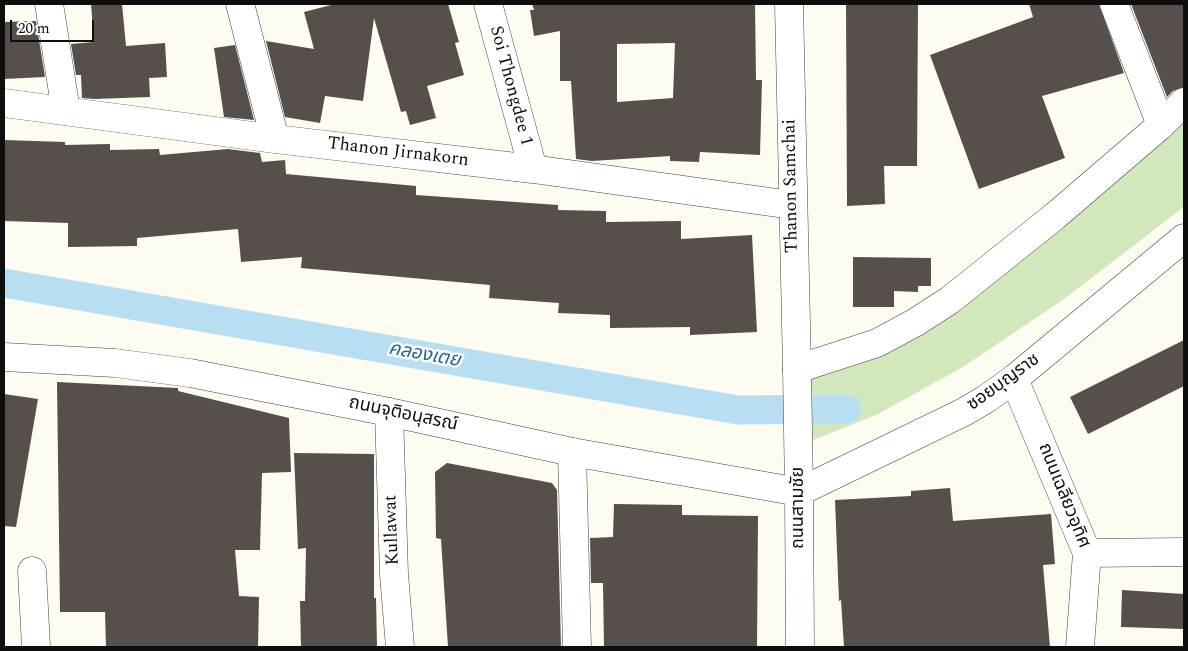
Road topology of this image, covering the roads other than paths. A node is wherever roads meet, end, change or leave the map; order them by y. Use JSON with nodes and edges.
{"nodes":[{"id":1,"x":49,"y":4,"type":"edge"},
{"id":2,"x":240,"y":4,"type":"edge"},
{"id":3,"x":488,"y":4,"type":"edge"},
{"id":4,"x":789,"y":4,"type":"edge"},
{"id":5,"x":1114,"y":4,"type":"edge"},
{"id":6,"x":1184,"y":102,"type":"edge"},
{"id":7,"x":4,"y":103,"type":"edge"},
{"id":8,"x":66,"y":111,"type":"junction"},
{"id":9,"x":1161,"y":125,"type":"junction"},
{"id":10,"x":275,"y":139,"type":"junction"},
{"id":11,"x":533,"y":169,"type":"junction"},
{"id":12,"x":792,"y":205,"type":"junction"},
{"id":13,"x":1184,"y":238,"type":"edge"},
{"id":14,"x":4,"y":357,"type":"edge"},
{"id":15,"x":797,"y":369,"type":"junction"},
{"id":16,"x":1014,"y":379,"type":"junction"},
{"id":17,"x":389,"y":412,"type":"junction"},
{"id":18,"x":572,"y":452,"type":"junction"},
{"id":19,"x":800,"y":492,"type":"junction"},
{"id":20,"x":1184,"y":552,"type":"edge"},
{"id":21,"x":1087,"y":553,"type":"junction"},
{"id":22,"x":32,"y":571,"type":"dead end"},
{"id":23,"x":36,"y":647,"type":"edge"},
{"id":24,"x":400,"y":647,"type":"edge"},
{"id":25,"x":577,"y":647,"type":"edge"},
{"id":26,"x":800,"y":647,"type":"edge"},
{"id":27,"x":1080,"y":647,"type":"edge"}],
"edges":[{"from":1,"to":8,"type":"street"},
{"from":2,"to":10,"type":"street"},
{"from":3,"to":11,"type":"street","name":"Soi Thongdee 1"},
{"from":4,"to":12,"type":"street","name":"Thanon Samchai"},
{"from":5,"to":9,"type":"street"},
{"from":6,"to":9,"type":"street"},
{"from":7,"to":8,"type":"street","name":"Thanon Jirnakorn"},
{"from":8,"to":10,"type":"street","name":"Thanon Jirnakorn"},
{"from":9,"to":15,"type":"street"},
{"from":10,"to":11,"type":"street","name":"Thanon Jirnakorn"},
{"from":11,"to":12,"type":"street","name":"Thanon Jirnakorn"},
{"from":12,"to":15,"type":"street","name":"Thanon Samchai"},
{"from":13,"to":16,"type":"street","name":"ซอยบุญราช"},
{"from":14,"to":17,"type":"street","name":"ถนนจุติอนุสรณ์"},
{"from":15,"to":19,"type":"street","name":"ถนนสามชัย"},
{"from":16,"to":19,"type":"street","name":"ซอยบุญราช"},
{"from":16,"to":21,"type":"street","name":"ถนนเฉลียวอุทิศ"},
{"from":17,"to":18,"type":"street","name":"ถนนจุติอนุสรณ์"},
{"from":17,"to":24,"type":"street","name":"Kullawat"},
{"from":18,"to":19,"type":"street","name":"ถนนจุติอนุสรณ์"},
{"from":18,"to":25,"type":"street"},
{"from":19,"to":26,"type":"street","name":"ถนนสามชัย"},
{"from":20,"to":21,"type":"street"},
{"from":21,"to":27,"type":"street","name":"ถนนเฉลียวอุทิศ"},
{"from":22,"to":23,"type":"street"}]}
